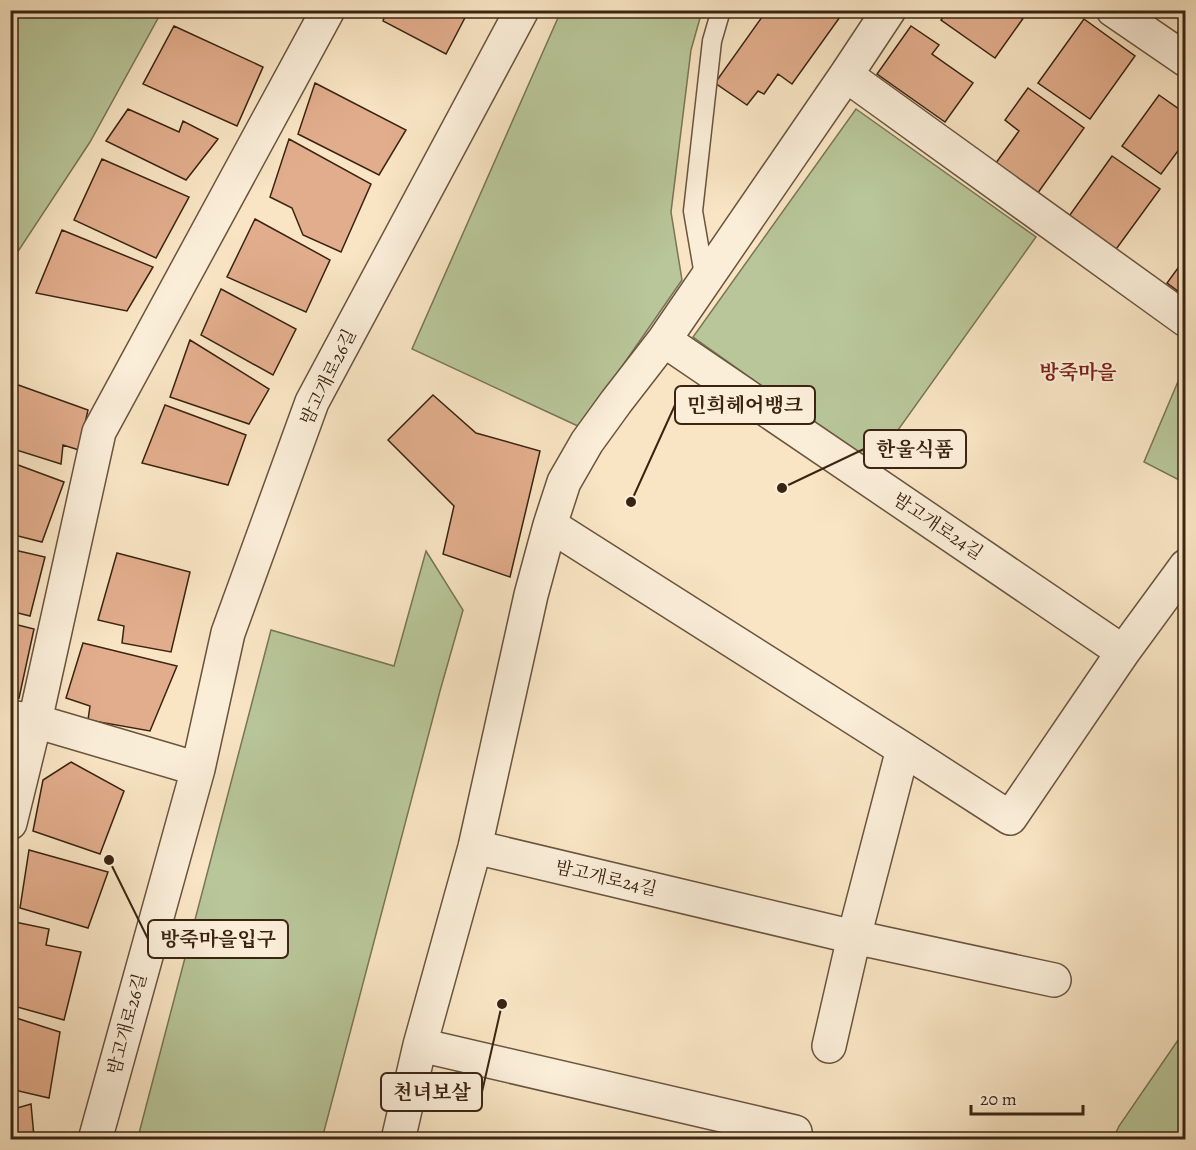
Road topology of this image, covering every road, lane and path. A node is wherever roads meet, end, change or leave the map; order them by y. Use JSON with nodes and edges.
{"nodes":[{"id":1,"x":328,"y":10,"type":"edge"},
{"id":2,"x":522,"y":10,"type":"edge"},
{"id":3,"x":721,"y":10,"type":"edge"},
{"id":4,"x":889,"y":10,"type":"edge"},
{"id":5,"x":1113,"y":10,"type":"edge"},
{"id":6,"x":1185,"y":60,"type":"edge"},
{"id":7,"x":846,"y":75,"type":"junction"},
{"id":8,"x":705,"y":281,"type":"junction"},
{"id":9,"x":1185,"y":320,"type":"edge"},
{"id":10,"x":664,"y":340,"type":"junction"},
{"id":11,"x":550,"y":525,"type":"junction"},
{"id":12,"x":1185,"y":566,"type":"edge"},
{"id":13,"x":1123,"y":652,"type":"junction"},
{"id":14,"x":23,"y":719,"type":"edge"},
{"id":15,"x":903,"y":749,"type":"junction"},
{"id":16,"x":198,"y":769,"type":"junction"},
{"id":17,"x":10,"y":823,"type":"edge"},
{"id":18,"x":475,"y":848,"type":"junction"},
{"id":19,"x":854,"y":937,"type":"junction"},
{"id":20,"x":1054,"y":980,"type":"dead end"},
{"id":21,"x":420,"y":1045,"type":"junction"},
{"id":22,"x":829,"y":1046,"type":"dead end"},
{"id":23,"x":795,"y":1132,"type":"dead end"},
{"id":24,"x":95,"y":1140,"type":"edge"},
{"id":25,"x":399,"y":1140,"type":"edge"}],
"edges":[{"from":1,"to":14,"type":"street"},
{"from":2,"to":16,"type":"street","name":"밤고개로26길"},
{"from":3,"to":8,"type":"lane"},
{"from":4,"to":7,"type":"street"},
{"from":5,"to":6,"type":"street"},
{"from":7,"to":8,"type":"street"},
{"from":7,"to":9,"type":"street"},
{"from":8,"to":10,"type":"street"},
{"from":10,"to":11,"type":"street"},
{"from":10,"to":13,"type":"street","name":"밤고개로24길"},
{"from":11,"to":15,"type":"street"},
{"from":11,"to":18,"type":"street"},
{"from":12,"to":13,"type":"street"},
{"from":13,"to":15,"type":"street"},
{"from":14,"to":16,"type":"street"},
{"from":14,"to":17,"type":"street"},
{"from":15,"to":19,"type":"street"},
{"from":16,"to":24,"type":"street","name":"밤고개로26길"},
{"from":18,"to":19,"type":"street","name":"밤고개로24길"},
{"from":18,"to":21,"type":"street"},
{"from":19,"to":20,"type":"street","name":"밤고개로24길"},
{"from":19,"to":22,"type":"street"},
{"from":21,"to":23,"type":"street"},
{"from":21,"to":25,"type":"street"}]}
